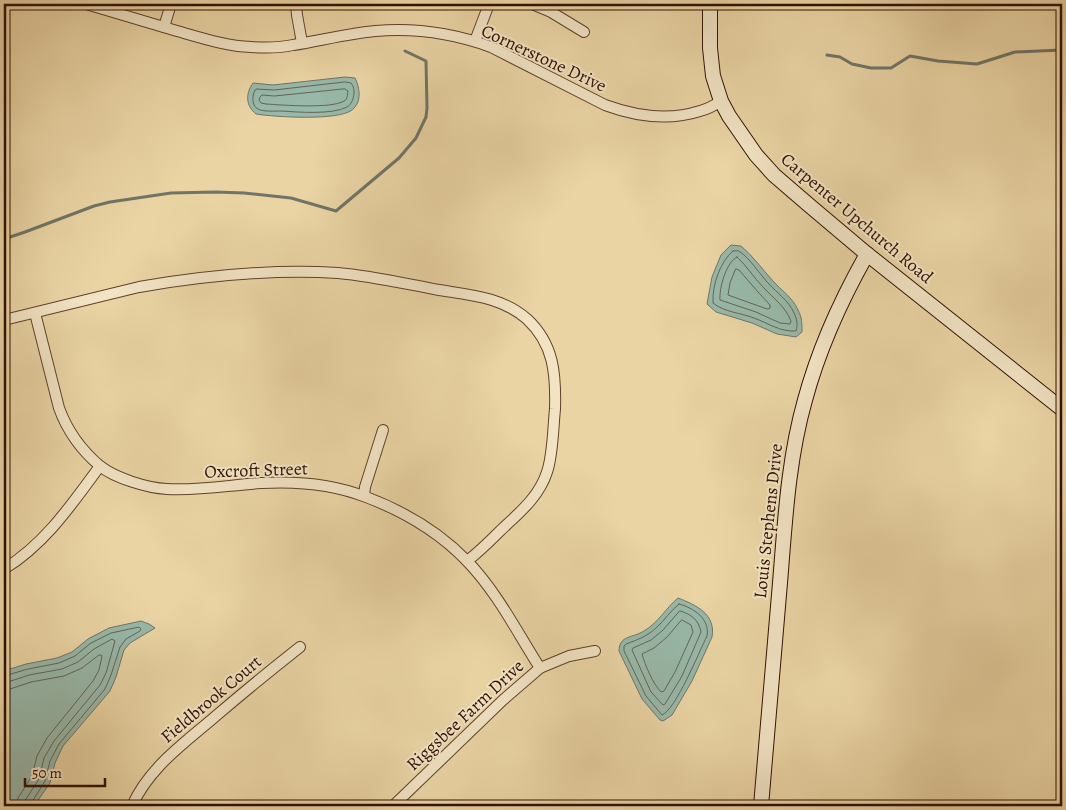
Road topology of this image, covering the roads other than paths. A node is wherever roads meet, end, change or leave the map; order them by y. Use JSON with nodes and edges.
{"nodes":[{"id":1,"x":89,"y":4,"type":"edge"},
{"id":2,"x":170,"y":4,"type":"edge"},
{"id":3,"x":296,"y":4,"type":"edge"},
{"id":4,"x":489,"y":4,"type":"edge"},
{"id":5,"x":532,"y":4,"type":"edge"},
{"id":6,"x":710,"y":4,"type":"edge"},
{"id":7,"x":164,"y":27,"type":"junction"},
{"id":8,"x":584,"y":32,"type":"dead end"},
{"id":9,"x":475,"y":41,"type":"junction"},
{"id":10,"x":302,"y":43,"type":"junction"},
{"id":11,"x":722,"y":101,"type":"junction"},
{"id":12,"x":867,"y":254,"type":"junction"},
{"id":13,"x":35,"y":313,"type":"junction"},
{"id":14,"x":4,"y":320,"type":"edge"},
{"id":15,"x":1062,"y":409,"type":"edge"},
{"id":16,"x":383,"y":430,"type":"dead end"},
{"id":17,"x":100,"y":466,"type":"junction"},
{"id":18,"x":364,"y":496,"type":"junction"},
{"id":19,"x":467,"y":561,"type":"junction"},
{"id":20,"x":4,"y":569,"type":"edge"},
{"id":21,"x":300,"y":647,"type":"dead end"},
{"id":22,"x":595,"y":651,"type":"dead end"},
{"id":23,"x":540,"y":668,"type":"junction"},
{"id":24,"x":132,"y":806,"type":"edge"},
{"id":25,"x":393,"y":806,"type":"edge"},
{"id":26,"x":761,"y":806,"type":"edge"}],
"edges":[{"from":1,"to":7,"type":"street","name":"Cornerstone Drive"},
{"from":2,"to":7,"type":"street"},
{"from":3,"to":10,"type":"street"},
{"from":4,"to":9,"type":"street"},
{"from":5,"to":8,"type":"street"},
{"from":6,"to":11,"type":"street","name":"Carpenter Upchurch Road"},
{"from":7,"to":10,"type":"street","name":"Cornerstone Drive"},
{"from":9,"to":10,"type":"street","name":"Cornerstone Drive"},
{"from":9,"to":11,"type":"street","name":"Cornerstone Drive"},
{"from":11,"to":12,"type":"street","name":"Carpenter Upchurch Road"},
{"from":12,"to":15,"type":"street","name":"Carpenter Upchurch Road"},
{"from":12,"to":26,"type":"street","name":"Louis Stephens Drive"},
{"from":13,"to":14,"type":"street"},
{"from":13,"to":17,"type":"street","name":"Oxcroft Street"},
{"from":13,"to":19,"type":"street"},
{"from":16,"to":18,"type":"street"},
{"from":17,"to":18,"type":"street","name":"Oxcroft Street"},
{"from":17,"to":20,"type":"street"},
{"from":18,"to":19,"type":"street","name":"Oxcroft Street"},
{"from":19,"to":23,"type":"street","name":"Oxcroft Street"},
{"from":21,"to":24,"type":"street","name":"Fieldbrook Court"},
{"from":22,"to":23,"type":"street","name":"Riggsbee Farm Drive"},
{"from":23,"to":25,"type":"street","name":"Riggsbee Farm Drive"}]}
